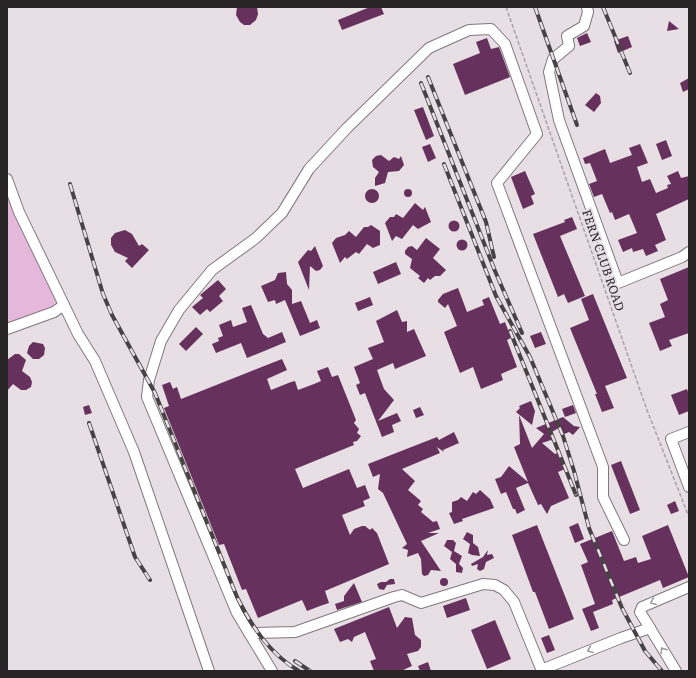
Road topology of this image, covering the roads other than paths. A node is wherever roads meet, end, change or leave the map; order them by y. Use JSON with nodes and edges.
{"nodes":[{"id":1,"x":587,"y":7,"type":"edge"},
{"id":2,"x":7,"y":179,"type":"edge"},
{"id":3,"x":689,"y":252,"type":"edge"},
{"id":4,"x":64,"y":305,"type":"junction"},
{"id":5,"x":7,"y":329,"type":"edge"},
{"id":6,"x":689,"y":432,"type":"edge"},
{"id":7,"x":689,"y":487,"type":"edge"},
{"id":8,"x":624,"y":540,"type":"dead end"},
{"id":9,"x":689,"y":587,"type":"edge"},
{"id":10,"x":650,"y":628,"type":"junction"},
{"id":11,"x":249,"y":633,"type":"junction"},
{"id":12,"x":541,"y":670,"type":"edge"},
{"id":13,"x":209,"y":671,"type":"edge"},
{"id":14,"x":272,"y":671,"type":"edge"},
{"id":15,"x":676,"y":671,"type":"edge"}],
"edges":[{"from":1,"to":3,"type":"lane"},
{"from":2,"to":4,"type":"lane"},
{"from":4,"to":5,"type":"lane"},
{"from":4,"to":13,"type":"lane"},
{"from":6,"to":7,"type":"lane"},
{"from":8,"to":11,"type":"lane"},
{"from":9,"to":10,"type":"lane","one_way":true},
{"from":10,"to":12,"type":"lane","one_way":true},
{"from":15,"to":10,"type":"lane","one_way":true},
{"from":11,"to":12,"type":"lane"},
{"from":11,"to":14,"type":"lane"}]}
